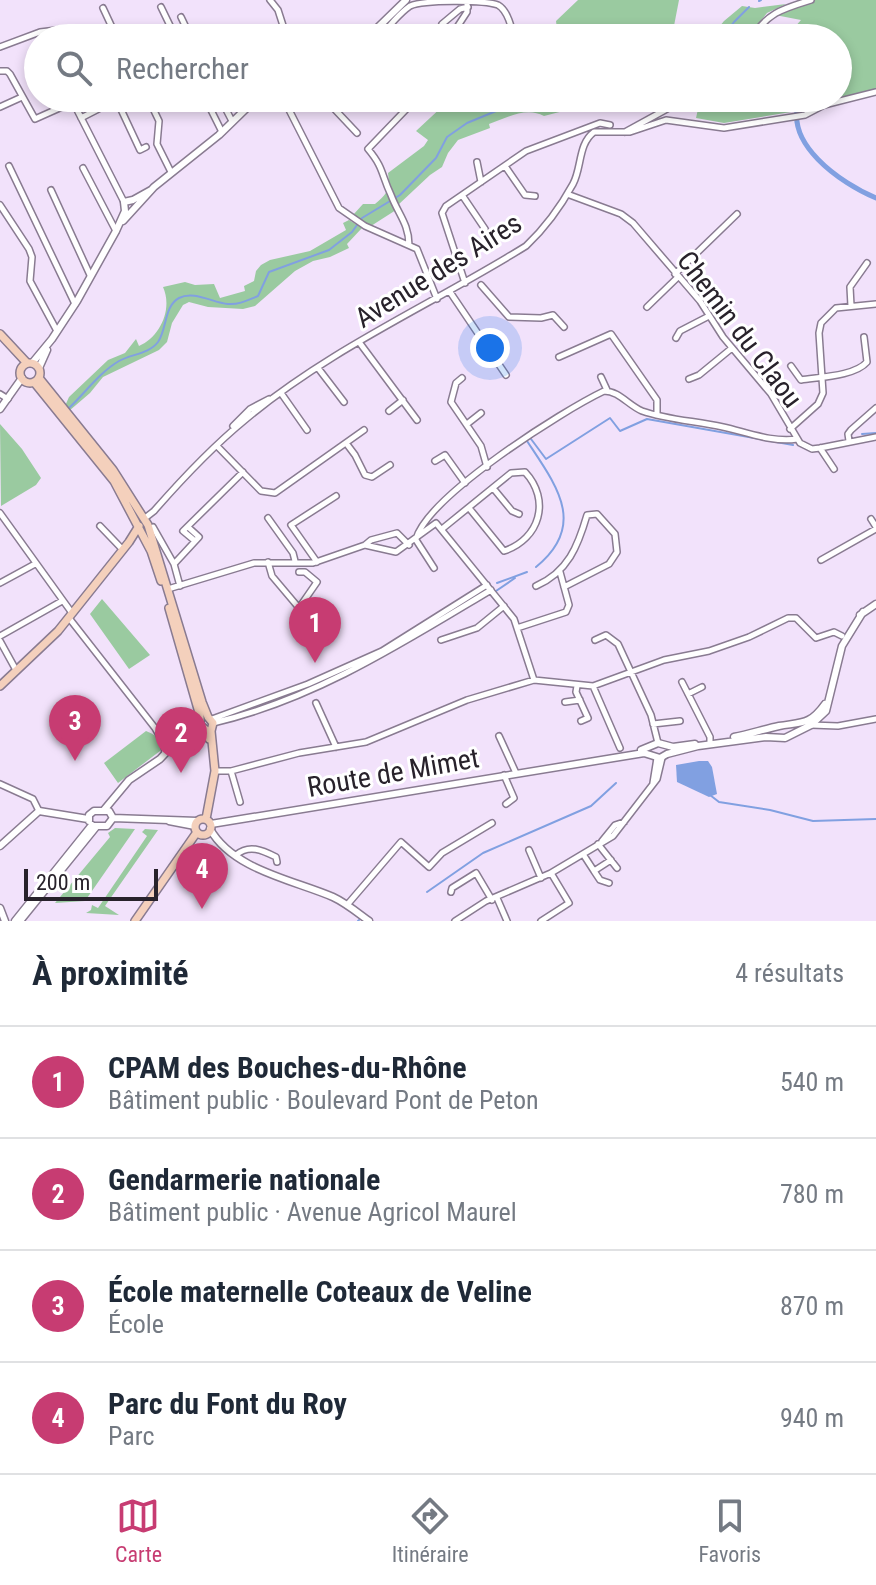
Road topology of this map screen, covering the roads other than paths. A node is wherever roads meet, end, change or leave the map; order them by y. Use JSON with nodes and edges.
{"nodes":[{"id":1,"x":270,"y":0,"type":"edge"},
{"id":2,"x":406,"y":0,"type":"edge"},
{"id":3,"x":811,"y":0,"type":"edge"},
{"id":4,"x":428,"y":1,"type":"edge"},
{"id":5,"x":467,"y":4,"type":"edge"},
{"id":6,"x":161,"y":7,"type":"dead end"},
{"id":7,"x":103,"y":8,"type":"dead end"},
{"id":8,"x":181,"y":17,"type":"dead end"},
{"id":9,"x":110,"y":24,"type":"edge"},
{"id":10,"x":169,"y":24,"type":"edge"},
{"id":11,"x":184,"y":24,"type":"edge"},
{"id":12,"x":282,"y":24,"type":"edge"},
{"id":13,"x":381,"y":24,"type":"edge"},
{"id":14,"x":393,"y":24,"type":"edge"},
{"id":15,"x":442,"y":24,"type":"dead end"},
{"id":16,"x":459,"y":24,"type":"edge"},
{"id":17,"x":510,"y":24,"type":"edge"},
{"id":18,"x":761,"y":24,"type":"edge"},
{"id":19,"x":24,"y":40,"type":"edge"},
{"id":20,"x":0,"y":47,"type":"edge"},
{"id":21,"x":0,"y":70,"type":"edge"},
{"id":22,"x":876,"y":92,"type":"edge"},
{"id":23,"x":22,"y":97,"type":"junction"},
{"id":24,"x":852,"y":98,"type":"edge"},
{"id":25,"x":24,"y":100,"type":"edge"},
{"id":26,"x":0,"y":107,"type":"edge"},
{"id":27,"x":31,"y":112,"type":"edge"},
{"id":28,"x":49,"y":112,"type":"edge"},
{"id":29,"x":78,"y":112,"type":"edge"},
{"id":30,"x":91,"y":112,"type":"edge"},
{"id":31,"x":122,"y":112,"type":"edge"},
{"id":32,"x":155,"y":112,"type":"edge"},
{"id":33,"x":212,"y":112,"type":"edge"},
{"id":34,"x":227,"y":112,"type":"edge"},
{"id":35,"x":242,"y":112,"type":"edge"},
{"id":36,"x":290,"y":112,"type":"edge"},
{"id":37,"x":337,"y":112,"type":"edge"},
{"id":38,"x":403,"y":112,"type":"edge"},
{"id":39,"x":660,"y":112,"type":"edge"},
{"id":40,"x":807,"y":112,"type":"edge"},
{"id":41,"x":81,"y":118,"type":"junction"},
{"id":42,"x":232,"y":121,"type":"junction"},
{"id":43,"x":610,"y":125,"type":"dead end"},
{"id":44,"x":222,"y":132,"type":"junction"},
{"id":45,"x":621,"y":132,"type":"junction"},
{"id":46,"x":357,"y":133,"type":"dead end"},
{"id":47,"x":146,"y":147,"type":"dead end"},
{"id":48,"x":477,"y":162,"type":"dead end"},
{"id":49,"x":9,"y":166,"type":"dead end"},
{"id":50,"x":505,"y":166,"type":"junction"},
{"id":51,"x":83,"y":168,"type":"dead end"},
{"id":52,"x":171,"y":172,"type":"junction"},
{"id":53,"x":481,"y":182,"type":"junction"},
{"id":54,"x":51,"y":190,"type":"dead end"},
{"id":55,"x":462,"y":195,"type":"junction"},
{"id":56,"x":535,"y":196,"type":"dead end"},
{"id":57,"x":565,"y":197,"type":"junction"},
{"id":58,"x":124,"y":202,"type":"junction"},
{"id":59,"x":135,"y":203,"type":"junction"},
{"id":60,"x":0,"y":205,"type":"edge"},
{"id":61,"x":127,"y":212,"type":"junction"},
{"id":62,"x":737,"y":214,"type":"dead end"},
{"id":63,"x":485,"y":229,"type":"dead end"},
{"id":64,"x":116,"y":231,"type":"junction"},
{"id":65,"x":409,"y":245,"type":"junction"},
{"id":66,"x":867,"y":263,"type":"dead end"},
{"id":67,"x":90,"y":275,"type":"junction"},
{"id":68,"x":479,"y":275,"type":"junction"},
{"id":69,"x":676,"y":275,"type":"junction"},
{"id":70,"x":471,"y":279,"type":"junction"},
{"id":71,"x":465,"y":283,"type":"junction"},
{"id":72,"x":481,"y":285,"type":"junction"},
{"id":73,"x":450,"y":292,"type":"junction"},
{"id":74,"x":437,"y":299,"type":"junction"},
{"id":75,"x":75,"y":304,"type":"junction"},
{"id":76,"x":876,"y":304,"type":"edge"},
{"id":77,"x":851,"y":306,"type":"junction"},
{"id":78,"x":647,"y":307,"type":"dead end"},
{"id":79,"x":709,"y":316,"type":"junction"},
{"id":80,"x":564,"y":327,"type":"dead end"},
{"id":81,"x":57,"y":331,"type":"junction"},
{"id":82,"x":0,"y":334,"type":"edge"},
{"id":83,"x":864,"y":337,"type":"dead end"},
{"id":84,"x":676,"y":338,"type":"dead end"},
{"id":85,"x":0,"y":340,"type":"edge"},
{"id":86,"x":359,"y":342,"type":"junction"},
{"id":87,"x":732,"y":348,"type":"junction"},
{"id":88,"x":559,"y":357,"type":"dead end"},
{"id":89,"x":30,"y":365,"type":"junction"},
{"id":90,"x":791,"y":366,"type":"dead end"},
{"id":91,"x":318,"y":368,"type":"junction"},
{"id":92,"x":506,"y":375,"type":"dead end"},
{"id":93,"x":823,"y":375,"type":"junction"},
{"id":94,"x":601,"y":377,"type":"dead end"},
{"id":95,"x":462,"y":378,"type":"dead end"},
{"id":96,"x":689,"y":379,"type":"dead end"},
{"id":97,"x":28,"y":381,"type":"junction"},
{"id":98,"x":607,"y":390,"type":"junction"},
{"id":99,"x":281,"y":393,"type":"junction"},
{"id":100,"x":0,"y":394,"type":"edge"},
{"id":101,"x":8,"y":399,"type":"junction"},
{"id":102,"x":403,"y":400,"type":"junction"},
{"id":103,"x":344,"y":402,"type":"dead end"},
{"id":104,"x":876,"y":408,"type":"edge"},
{"id":105,"x":0,"y":409,"type":"edge"},
{"id":106,"x":389,"y":411,"type":"dead end"},
{"id":107,"x":481,"y":413,"type":"dead end"},
{"id":108,"x":657,"y":415,"type":"junction"},
{"id":109,"x":417,"y":420,"type":"dead end"},
{"id":110,"x":467,"y":424,"type":"junction"},
{"id":111,"x":790,"y":429,"type":"junction"},
{"id":112,"x":307,"y":430,"type":"dead end"},
{"id":113,"x":364,"y":430,"type":"dead end"},
{"id":114,"x":876,"y":437,"type":"edge"},
{"id":115,"x":797,"y":439,"type":"junction"},
{"id":116,"x":849,"y":441,"type":"junction"},
{"id":117,"x":346,"y":443,"type":"junction"},
{"id":118,"x":219,"y":444,"type":"junction"},
{"id":119,"x":820,"y":448,"type":"junction"},
{"id":120,"x":435,"y":461,"type":"dead end"},
{"id":121,"x":390,"y":465,"type":"dead end"},
{"id":122,"x":487,"y":467,"type":"junction"},
{"id":123,"x":834,"y":469,"type":"dead end"},
{"id":124,"x":243,"y":472,"type":"junction"},
{"id":125,"x":465,"y":483,"type":"junction"},
{"id":126,"x":493,"y":488,"type":"junction"},
{"id":127,"x":336,"y":496,"type":"dead end"},
{"id":128,"x":469,"y":508,"type":"junction"},
{"id":129,"x":132,"y":512,"type":"junction"},
{"id":130,"x":0,"y":513,"type":"edge"},
{"id":131,"x":519,"y":514,"type":"dead end"},
{"id":132,"x":268,"y":518,"type":"dead end"},
{"id":133,"x":871,"y":519,"type":"dead end"},
{"id":134,"x":149,"y":522,"type":"junction"},
{"id":135,"x":100,"y":526,"type":"dead end"},
{"id":136,"x":876,"y":528,"type":"edge"},
{"id":137,"x":442,"y":529,"type":"junction"},
{"id":138,"x":139,"y":531,"type":"junction"},
{"id":139,"x":152,"y":538,"type":"junction"},
{"id":140,"x":416,"y":540,"type":"junction"},
{"id":141,"x":365,"y":545,"type":"junction"},
{"id":142,"x":409,"y":545,"type":"junction"},
{"id":143,"x":123,"y":550,"type":"junction"},
{"id":144,"x":821,"y":560,"type":"dead end"},
{"id":145,"x":295,"y":561,"type":"junction"},
{"id":146,"x":175,"y":562,"type":"junction"},
{"id":147,"x":268,"y":562,"type":"junction"},
{"id":148,"x":317,"y":562,"type":"junction"},
{"id":149,"x":35,"y":564,"type":"junction"},
{"id":150,"x":434,"y":568,"type":"dead end"},
{"id":151,"x":299,"y":572,"type":"dead end"},
{"id":152,"x":560,"y":572,"type":"junction"},
{"id":153,"x":0,"y":583,"type":"edge"},
{"id":154,"x":180,"y":586,"type":"junction"},
{"id":155,"x":536,"y":586,"type":"dead end"},
{"id":156,"x":489,"y":587,"type":"junction"},
{"id":157,"x":564,"y":587,"type":"junction"},
{"id":158,"x":168,"y":589,"type":"junction"},
{"id":159,"x":62,"y":601,"type":"junction"},
{"id":160,"x":876,"y":604,"type":"edge"},
{"id":161,"x":504,"y":606,"type":"junction"},
{"id":162,"x":863,"y":612,"type":"junction"},
{"id":163,"x":71,"y":616,"type":"junction"},
{"id":164,"x":517,"y":628,"type":"junction"},
{"id":165,"x":842,"y":636,"type":"junction"},
{"id":166,"x":0,"y":639,"type":"edge"},
{"id":167,"x":441,"y":640,"type":"dead end"},
{"id":168,"x":595,"y":640,"type":"dead end"},
{"id":169,"x":16,"y":670,"type":"junction"},
{"id":170,"x":631,"y":672,"type":"junction"},
{"id":171,"x":834,"y":675,"type":"junction"},
{"id":172,"x":534,"y":680,"type":"junction"},
{"id":173,"x":682,"y":682,"type":"dead end"},
{"id":174,"x":0,"y":686,"type":"edge"},
{"id":175,"x":577,"y":686,"type":"junction"},
{"id":176,"x":593,"y":686,"type":"junction"},
{"id":177,"x":702,"y":687,"type":"dead end"},
{"id":178,"x":688,"y":694,"type":"junction"},
{"id":179,"x":580,"y":700,"type":"junction"},
{"id":180,"x":565,"y":702,"type":"dead end"},
{"id":181,"x":316,"y":703,"type":"dead end"},
{"id":182,"x":876,"y":719,"type":"edge"},
{"id":183,"x":581,"y":721,"type":"dead end"},
{"id":184,"x":680,"y":721,"type":"dead end"},
{"id":185,"x":814,"y":722,"type":"junction"},
{"id":186,"x":207,"y":724,"type":"junction"},
{"id":187,"x":653,"y":724,"type":"junction"},
{"id":188,"x":788,"y":726,"type":"junction"},
{"id":189,"x":775,"y":727,"type":"junction"},
{"id":190,"x":155,"y":728,"type":"junction"},
{"id":191,"x":499,"y":736,"type":"dead end"},
{"id":192,"x":790,"y":737,"type":"junction"},
{"id":193,"x":775,"y":738,"type":"junction"},
{"id":194,"x":179,"y":739,"type":"junction"},
{"id":195,"x":710,"y":743,"type":"junction"},
{"id":196,"x":336,"y":747,"type":"junction"},
{"id":197,"x":172,"y":748,"type":"junction"},
{"id":198,"x":620,"y":748,"type":"dead end"},
{"id":199,"x":659,"y":752,"type":"junction"},
{"id":200,"x":165,"y":753,"type":"junction"},
{"id":201,"x":215,"y":771,"type":"junction"},
{"id":202,"x":231,"y":771,"type":"junction"},
{"id":203,"x":516,"y":773,"type":"junction"},
{"id":204,"x":504,"y":775,"type":"junction"},
{"id":205,"x":0,"y":784,"type":"edge"},
{"id":206,"x":240,"y":802,"type":"dead end"},
{"id":207,"x":506,"y":804,"type":"dead end"},
{"id":208,"x":104,"y":810,"type":"junction"},
{"id":209,"x":39,"y":811,"type":"junction"},
{"id":210,"x":113,"y":818,"type":"junction"},
{"id":211,"x":492,"y":823,"type":"dead end"},
{"id":212,"x":92,"y":824,"type":"junction"},
{"id":213,"x":206,"y":827,"type":"junction"},
{"id":214,"x":600,"y":843,"type":"junction"},
{"id":215,"x":0,"y":846,"type":"edge"},
{"id":216,"x":529,"y":850,"type":"dead end"},
{"id":217,"x":583,"y":854,"type":"junction"},
{"id":218,"x":236,"y":855,"type":"junction"},
{"id":219,"x":611,"y":860,"type":"junction"},
{"id":220,"x":277,"y":862,"type":"dead end"},
{"id":221,"x":617,"y":868,"type":"dead end"},
{"id":222,"x":594,"y":871,"type":"junction"},
{"id":223,"x":551,"y":873,"type":"junction"},
{"id":224,"x":541,"y":878,"type":"junction"},
{"id":225,"x":609,"y":883,"type":"dead end"},
{"id":226,"x":451,"y":892,"type":"dead end"},
{"id":227,"x":494,"y":899,"type":"junction"},
{"id":228,"x":347,"y":905,"type":"junction"},
{"id":229,"x":0,"y":908,"type":"edge"},
{"id":230,"x":5,"y":921,"type":"edge"},
{"id":231,"x":18,"y":921,"type":"edge"},
{"id":232,"x":138,"y":921,"type":"edge"},
{"id":233,"x":369,"y":921,"type":"edge"},
{"id":234,"x":455,"y":921,"type":"edge"},
{"id":235,"x":507,"y":921,"type":"edge"},
{"id":236,"x":541,"y":921,"type":"edge"}],
"edges":[{"from":1,"to":12,"type":"street"},
{"from":2,"to":13,"type":"street"},
{"from":3,"to":18,"type":"street"},
{"from":4,"to":5,"type":"street"},
{"from":4,"to":14,"type":"street"},
{"from":5,"to":15,"type":"street"},
{"from":5,"to":16,"type":"street"},
{"from":5,"to":17,"type":"street"},
{"from":6,"to":10,"type":"street"},
{"from":7,"to":9,"type":"street"},
{"from":8,"to":11,"type":"street"},
{"from":19,"to":20,"type":"street"},
{"from":21,"to":23,"type":"street"},
{"from":22,"to":24,"type":"street"},
{"from":23,"to":25,"type":"street"},
{"from":23,"to":26,"type":"street"},
{"from":27,"to":28,"type":"street"},
{"from":29,"to":41,"type":"street"},
{"from":30,"to":41,"type":"street"},
{"from":31,"to":47,"type":"street"},
{"from":32,"to":52,"type":"street"},
{"from":33,"to":44,"type":"street"},
{"from":34,"to":42,"type":"street"},
{"from":35,"to":42,"type":"street"},
{"from":36,"to":65,"type":"street"},
{"from":37,"to":46,"type":"street"},
{"from":38,"to":65,"type":"street"},
{"from":39,"to":45,"type":"street"},
{"from":40,"to":45,"type":"street"},
{"from":41,"to":58,"type":"street"},
{"from":42,"to":44,"type":"street"},
{"from":43,"to":50,"type":"street"},
{"from":44,"to":52,"type":"street"},
{"from":45,"to":57,"type":"street","name":"Avenue des Aires"},
{"from":48,"to":53,"type":"street"},
{"from":49,"to":75,"type":"street"},
{"from":50,"to":53,"type":"street"},
{"from":50,"to":56,"type":"street"},
{"from":51,"to":64,"type":"street"},
{"from":52,"to":59,"type":"street"},
{"from":53,"to":55,"type":"street"},
{"from":54,"to":67,"type":"street"},
{"from":55,"to":63,"type":"street"},
{"from":55,"to":71,"type":"street"},
{"from":57,"to":68,"type":"street","name":"Avenue des Aires"},
{"from":57,"to":69,"type":"street","name":"Chemin du Claou"},
{"from":58,"to":59,"type":"street"},
{"from":58,"to":61,"type":"street"},
{"from":59,"to":61,"type":"street"},
{"from":60,"to":81,"type":"street"},
{"from":61,"to":64,"type":"street"},
{"from":62,"to":69,"type":"street"},
{"from":64,"to":67,"type":"street"},
{"from":65,"to":74,"type":"street"},
{"from":66,"to":77,"type":"street"},
{"from":67,"to":75,"type":"street"},
{"from":68,"to":70,"type":"street","name":"Avenue des Aires"},
{"from":68,"to":72,"type":"street"},
{"from":69,"to":78,"type":"street"},
{"from":69,"to":79,"type":"street","name":"Chemin du Claou"},
{"from":70,"to":71,"type":"street","name":"Avenue des Aires"},
{"from":70,"to":72,"type":"street"},
{"from":71,"to":73,"type":"street","name":"Avenue des Aires"},
{"from":72,"to":80,"type":"street"},
{"from":73,"to":74,"type":"street","name":"Avenue des Aires"},
{"from":73,"to":92,"type":"street"},
{"from":74,"to":86,"type":"street","name":"Avenue des Aires"},
{"from":75,"to":81,"type":"street"},
{"from":76,"to":77,"type":"street"},
{"from":77,"to":93,"type":"street"},
{"from":79,"to":84,"type":"street"},
{"from":79,"to":87,"type":"street","name":"Chemin du Claou"},
{"from":81,"to":89,"type":"street"},
{"from":82,"to":89,"type":"main road"},
{"from":83,"to":93,"type":"street"},
{"from":85,"to":89,"type":"main road"},
{"from":86,"to":91,"type":"street","name":"Avenue des Aires"},
{"from":86,"to":102,"type":"street"},
{"from":87,"to":96,"type":"street"},
{"from":87,"to":111,"type":"street","name":"Chemin du Claou"},
{"from":88,"to":108,"type":"street"},
{"from":89,"to":97,"type":"main road"},
{"from":89,"to":97,"type":"main road"},
{"from":90,"to":93,"type":"street"},
{"from":91,"to":99,"type":"street","name":"Avenue des Aires"},
{"from":91,"to":103,"type":"street"},
{"from":93,"to":111,"type":"street"},
{"from":94,"to":98,"type":"street"},
{"from":95,"to":110,"type":"street"},
{"from":97,"to":101,"type":"street"},
{"from":97,"to":129,"type":"main road"},
{"from":97,"to":134,"type":"main road"},
{"from":98,"to":108,"type":"street"},
{"from":98,"to":122,"type":"street"},
{"from":99,"to":112,"type":"street"},
{"from":99,"to":118,"type":"street","name":"Avenue des Aires"},
{"from":100,"to":101,"type":"street"},
{"from":101,"to":105,"type":"street"},
{"from":102,"to":106,"type":"street"},
{"from":102,"to":109,"type":"street"},
{"from":104,"to":116,"type":"street"},
{"from":107,"to":110,"type":"street"},
{"from":108,"to":115,"type":"street"},
{"from":110,"to":122,"type":"street"},
{"from":111,"to":115,"type":"street","name":"Chemin du Claou"},
{"from":113,"to":117,"type":"street"},
{"from":114,"to":116,"type":"street"},
{"from":115,"to":119,"type":"street","name":"Chemin du Claou"},
{"from":116,"to":119,"type":"street"},
{"from":117,"to":121,"type":"street"},
{"from":117,"to":124,"type":"street"},
{"from":118,"to":124,"type":"street"},
{"from":118,"to":134,"type":"street","name":"Avenue des Aires"},
{"from":119,"to":123,"type":"street"},
{"from":120,"to":125,"type":"street"},
{"from":122,"to":125,"type":"street"},
{"from":124,"to":146,"type":"street"},
{"from":125,"to":140,"type":"street"},
{"from":126,"to":128,"type":"street"},
{"from":126,"to":128,"type":"street"},
{"from":126,"to":131,"type":"street"},
{"from":127,"to":148,"type":"street"},
{"from":128,"to":137,"type":"street"},
{"from":129,"to":134,"type":"main road"},
{"from":129,"to":138,"type":"main road"},
{"from":130,"to":149,"type":"street"},
{"from":132,"to":145,"type":"street"},
{"from":133,"to":136,"type":"street"},
{"from":134,"to":138,"type":"main road"},
{"from":134,"to":139,"type":"main road"},
{"from":134,"to":146,"type":"street"},
{"from":135,"to":143,"type":"street"},
{"from":136,"to":144,"type":"street"},
{"from":137,"to":140,"type":"street"},
{"from":137,"to":156,"type":"street"},
{"from":138,"to":139,"type":"main road"},
{"from":138,"to":143,"type":"main road"},
{"from":138,"to":186,"type":"main road"},
{"from":139,"to":158,"type":"main road"},
{"from":140,"to":142,"type":"street"},
{"from":140,"to":150,"type":"street"},
{"from":141,"to":142,"type":"street"},
{"from":141,"to":142,"type":"street"},
{"from":141,"to":148,"type":"street"},
{"from":143,"to":163,"type":"main road"},
{"from":145,"to":147,"type":"street"},
{"from":145,"to":148,"type":"street"},
{"from":146,"to":154,"type":"street"},
{"from":147,"to":151,"type":"street"},
{"from":147,"to":154,"type":"street"},
{"from":149,"to":153,"type":"street"},
{"from":149,"to":159,"type":"street"},
{"from":152,"to":155,"type":"street"},
{"from":152,"to":157,"type":"street"},
{"from":152,"to":157,"type":"street"},
{"from":154,"to":158,"type":"street"},
{"from":156,"to":161,"type":"street"},
{"from":156,"to":186,"type":"street"},
{"from":157,"to":164,"type":"street"},
{"from":158,"to":186,"type":"main road"},
{"from":159,"to":163,"type":"street"},
{"from":159,"to":166,"type":"street"},
{"from":160,"to":162,"type":"street"},
{"from":161,"to":164,"type":"street"},
{"from":161,"to":167,"type":"street"},
{"from":162,"to":165,"type":"street"},
{"from":162,"to":171,"type":"street"},
{"from":163,"to":169,"type":"main road"},
{"from":163,"to":190,"type":"street"},
{"from":164,"to":172,"type":"street"},
{"from":165,"to":170,"type":"street"},
{"from":165,"to":171,"type":"street"},
{"from":166,"to":169,"type":"street"},
{"from":168,"to":170,"type":"street"},
{"from":169,"to":174,"type":"main road"},
{"from":170,"to":176,"type":"street"},
{"from":170,"to":187,"type":"street"},
{"from":171,"to":185,"type":"street"},
{"from":172,"to":175,"type":"street"},
{"from":172,"to":196,"type":"street"},
{"from":173,"to":178,"type":"street"},
{"from":175,"to":176,"type":"street"},
{"from":175,"to":179,"type":"street"},
{"from":176,"to":198,"type":"street"},
{"from":177,"to":178,"type":"street"},
{"from":178,"to":195,"type":"street"},
{"from":179,"to":180,"type":"street"},
{"from":179,"to":183,"type":"street"},
{"from":181,"to":196,"type":"street"},
{"from":182,"to":185,"type":"street"},
{"from":184,"to":187,"type":"street"},
{"from":185,"to":188,"type":"street","name":"Route de Mimet"},
{"from":185,"to":192,"type":"street","name":"Route de Mimet"},
{"from":186,"to":194,"type":"street"},
{"from":186,"to":197,"type":"street"},
{"from":186,"to":201,"type":"main road"},
{"from":186,"to":213,"type":"main road"},
{"from":187,"to":199,"type":"street"},
{"from":188,"to":189,"type":"street","name":"Route de Mimet"},
{"from":188,"to":192,"type":"street"},
{"from":189,"to":193,"type":"street"},
{"from":189,"to":195,"type":"street","name":"Route de Mimet"},
{"from":190,"to":194,"type":"street"},
{"from":190,"to":200,"type":"street"},
{"from":191,"to":203,"type":"street"},
{"from":192,"to":193,"type":"street","name":"Route de Mimet"},
{"from":193,"to":195,"type":"street","name":"Route de Mimet"},
{"from":194,"to":197,"type":"street"},
{"from":195,"to":199,"type":"street","name":"Route de Mimet"},
{"from":196,"to":202,"type":"street"},
{"from":197,"to":200,"type":"street"},
{"from":199,"to":203,"type":"street","name":"Route de Mimet"},
{"from":199,"to":214,"type":"street"},
{"from":200,"to":208,"type":"street"},
{"from":201,"to":202,"type":"street"},
{"from":201,"to":213,"type":"main road"},
{"from":202,"to":206,"type":"street"},
{"from":203,"to":204,"type":"street","name":"Route de Mimet"},
{"from":204,"to":207,"type":"street"},
{"from":204,"to":213,"type":"street","name":"Route de Mimet"},
{"from":205,"to":209,"type":"street"},
{"from":208,"to":210,"type":"street"},
{"from":208,"to":212,"type":"street"},
{"from":209,"to":212,"type":"street"},
{"from":209,"to":215,"type":"street"},
{"from":210,"to":212,"type":"street"},
{"from":210,"to":213,"type":"street"},
{"from":211,"to":228,"type":"street"},
{"from":212,"to":231,"type":"street"},
{"from":213,"to":218,"type":"street"},
{"from":213,"to":232,"type":"main road"},
{"from":214,"to":217,"type":"street"},
{"from":214,"to":219,"type":"street"},
{"from":216,"to":224,"type":"street"},
{"from":217,"to":222,"type":"street"},
{"from":217,"to":223,"type":"street"},
{"from":218,"to":220,"type":"street"},
{"from":218,"to":228,"type":"street"},
{"from":219,"to":221,"type":"street"},
{"from":219,"to":222,"type":"street"},
{"from":222,"to":225,"type":"street"},
{"from":223,"to":224,"type":"street"},
{"from":223,"to":236,"type":"street"},
{"from":224,"to":227,"type":"street"},
{"from":226,"to":227,"type":"street"},
{"from":227,"to":234,"type":"street"},
{"from":227,"to":235,"type":"street"},
{"from":228,"to":233,"type":"street"},
{"from":229,"to":230,"type":"street"}]}
